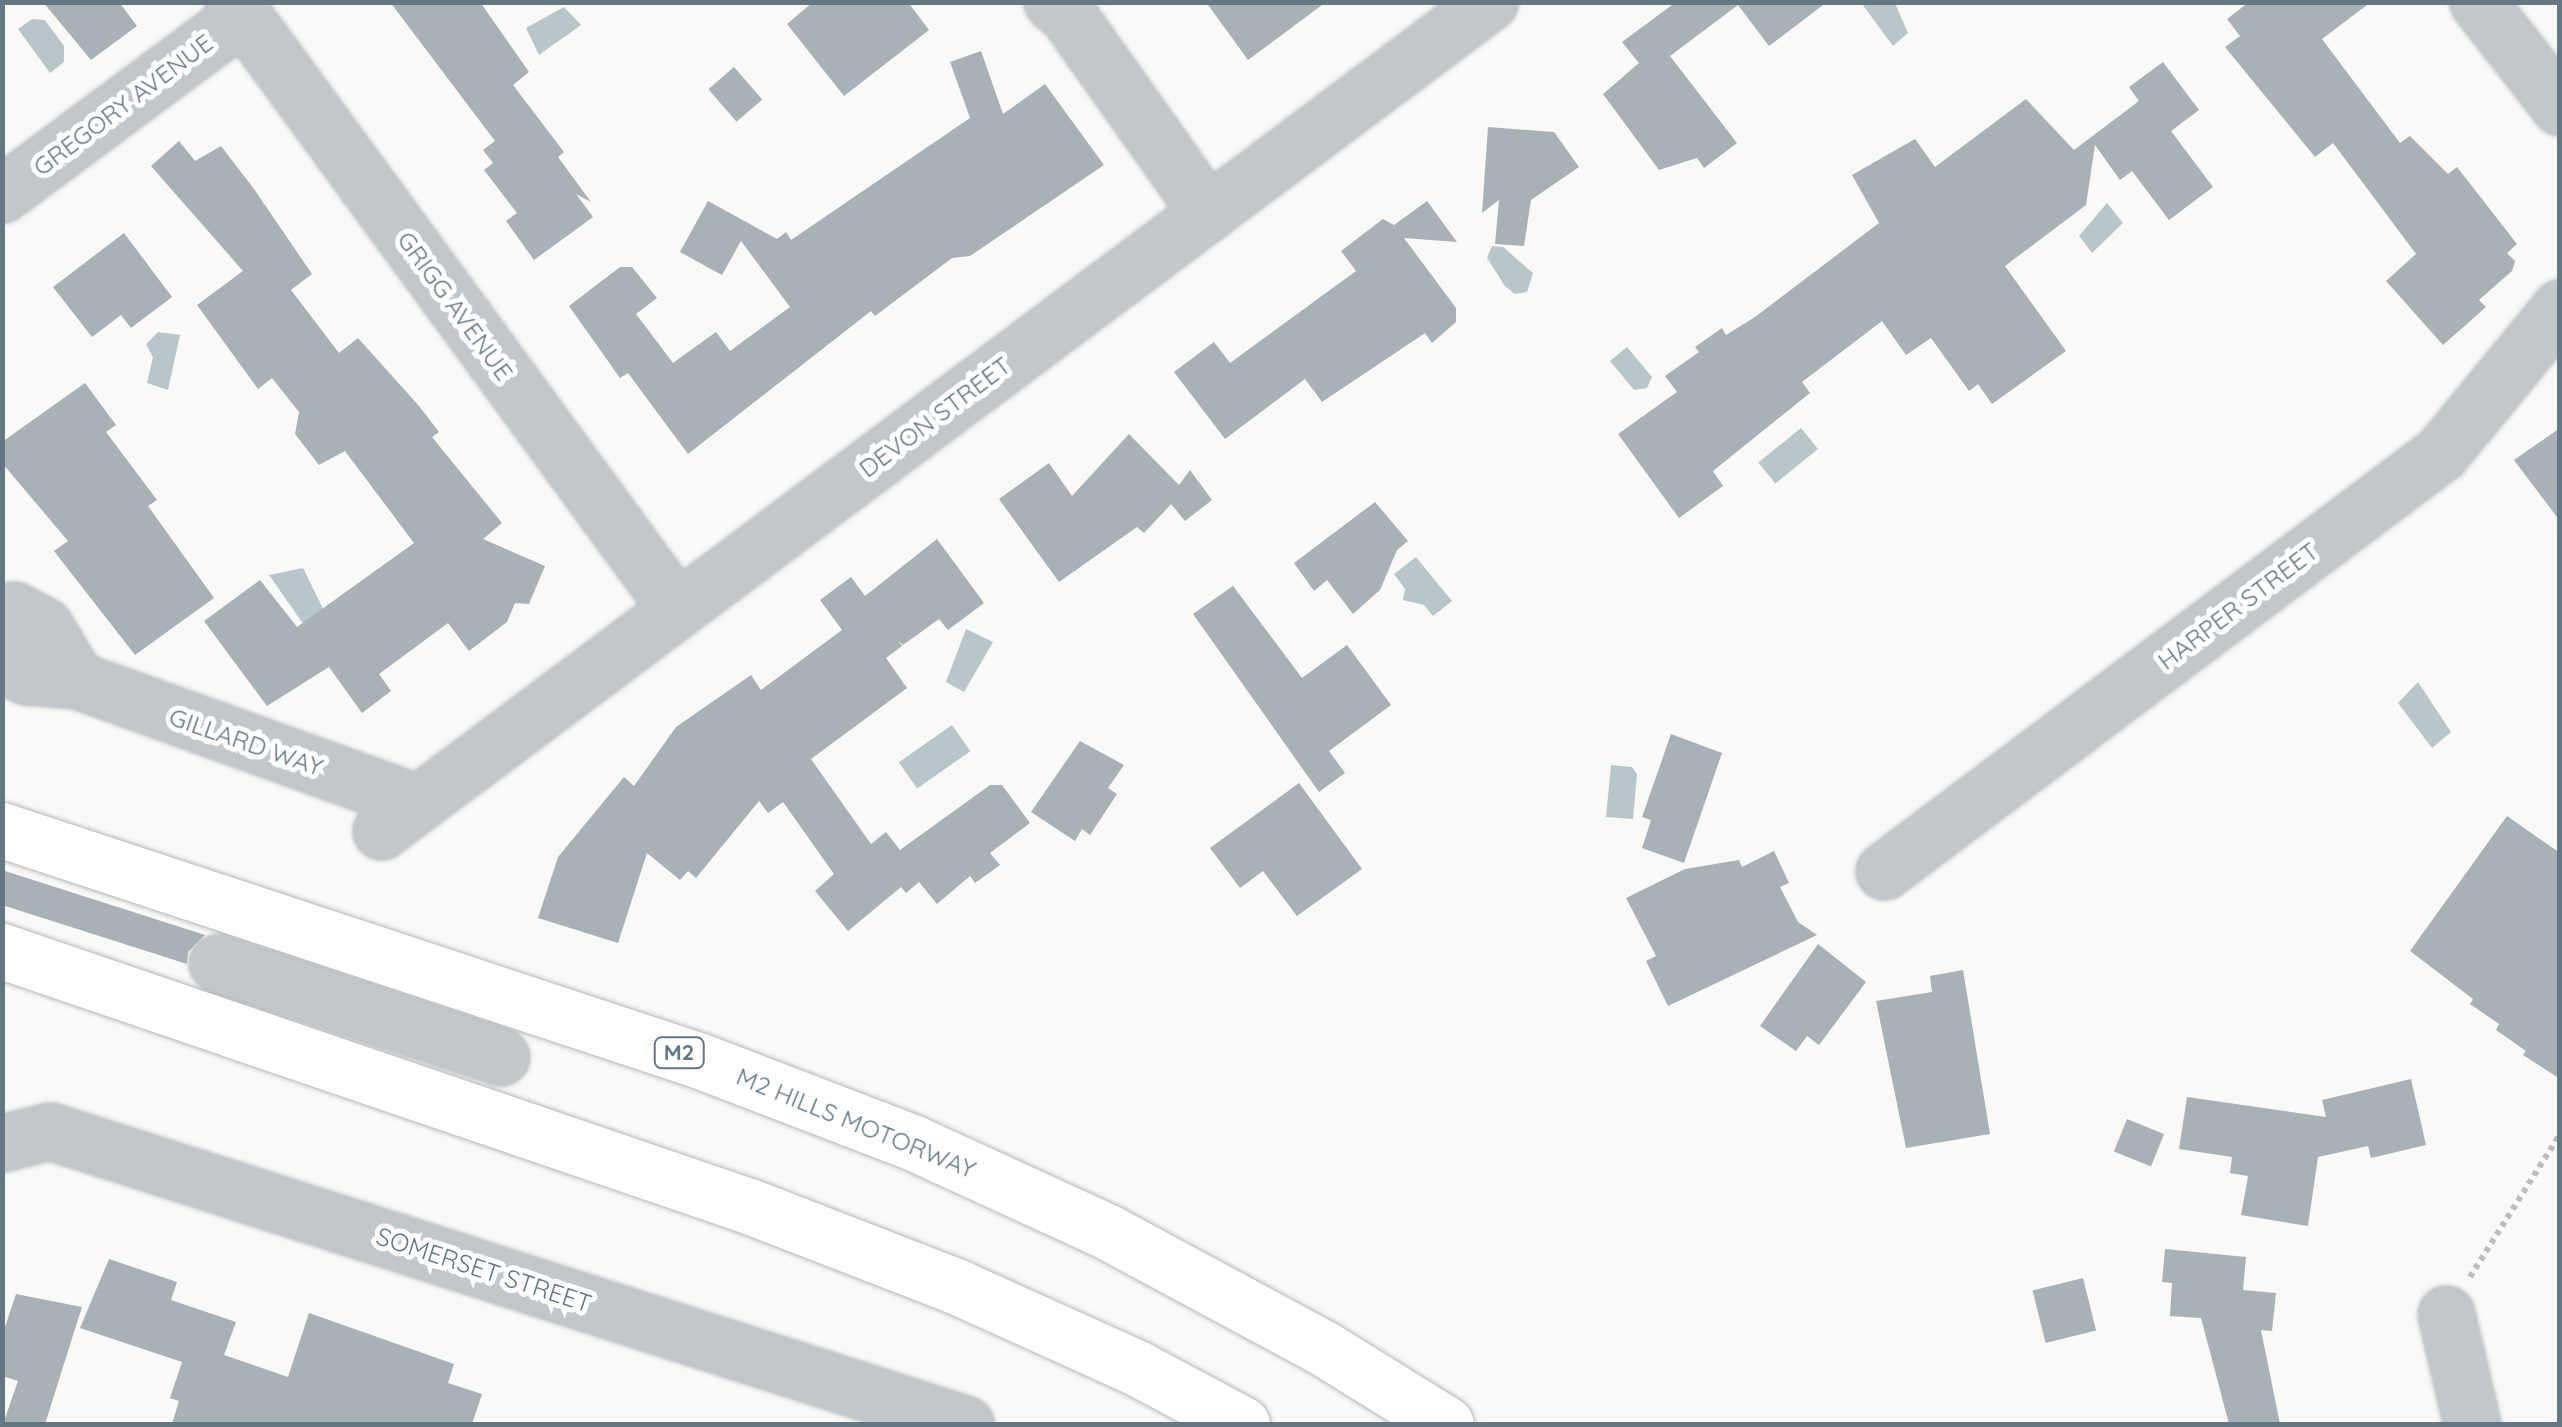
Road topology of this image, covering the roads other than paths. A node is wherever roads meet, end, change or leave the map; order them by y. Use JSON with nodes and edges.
{"nodes":[{"id":1,"x":1052,"y":2,"type":"edge"},
{"id":2,"x":1489,"y":2,"type":"edge"},
{"id":3,"x":2478,"y":2,"type":"edge"},
{"id":4,"x":238,"y":9,"type":"edge"},
{"id":5,"x":2560,"y":108,"type":"edge"},
{"id":6,"x":2,"y":194,"type":"edge"},
{"id":7,"x":1208,"y":213,"type":"junction"},
{"id":8,"x":2560,"y":308,"type":"edge"},
{"id":9,"x":677,"y":608,"type":"junction"},
{"id":10,"x":2,"y":618,"type":"edge"},
{"id":11,"x":2,"y":664,"type":"edge"},
{"id":12,"x":77,"y":680,"type":"junction"},
{"id":13,"x":398,"y":817,"type":"joint"},
{"id":14,"x":2,"y":830,"type":"edge"},
{"id":15,"x":1884,"y":871,"type":"dead end"},
{"id":16,"x":2,"y":951,"type":"edge"},
{"id":17,"x":216,"y":964,"type":"dead end"},
{"id":18,"x":517,"y":1000,"type":"junction"},
{"id":19,"x":501,"y":1056,"type":"junction"},
{"id":20,"x":484,"y":1116,"type":"junction"},
{"id":21,"x":2,"y":1143,"type":"edge"},
{"id":22,"x":2446,"y":1314,"type":"road end"},
{"id":23,"x":966,"y":1424,"type":"edge"},
{"id":24,"x":1242,"y":1424,"type":"edge"},
{"id":25,"x":1446,"y":1424,"type":"edge"},
{"id":26,"x":2472,"y":1424,"type":"edge"}],
"edges":[{"from":1,"to":7,"type":"street"},
{"from":2,"to":7,"type":"street","name":"DEVON STREET"},
{"from":3,"to":5,"type":"street"},
{"from":4,"to":6,"type":"street","name":"GREGORY AVENUE"},
{"from":4,"to":9,"type":"street","name":"GRIGG AVENUE"},
{"from":7,"to":9,"type":"street","name":"DEVON STREET"},
{"from":8,"to":15,"type":"street","name":"HARPER STREET"},
{"from":9,"to":13,"type":"street","name":"DEVON STREET"},
{"from":10,"to":12,"type":"street"},
{"from":11,"to":12,"type":"street","name":"GILLARD WAY"},
{"from":12,"to":13,"type":"street","name":"GILLARD WAY"},
{"from":14,"to":18,"type":"highway","name":"M2 HILLS MOTORWAY","number":"M2"},
{"from":16,"to":20,"type":"highway"},
{"from":17,"to":19,"type":"street"},
{"from":18,"to":19,"type":"street"},
{"from":18,"to":25,"type":"highway","name":"M2 HILLS MOTORWAY","number":"M2"},
{"from":19,"to":20,"type":"street"},
{"from":20,"to":24,"type":"highway"},
{"from":21,"to":23,"type":"street","name":"SOMERSET STREET"},
{"from":22,"to":26,"type":"street"}]}
